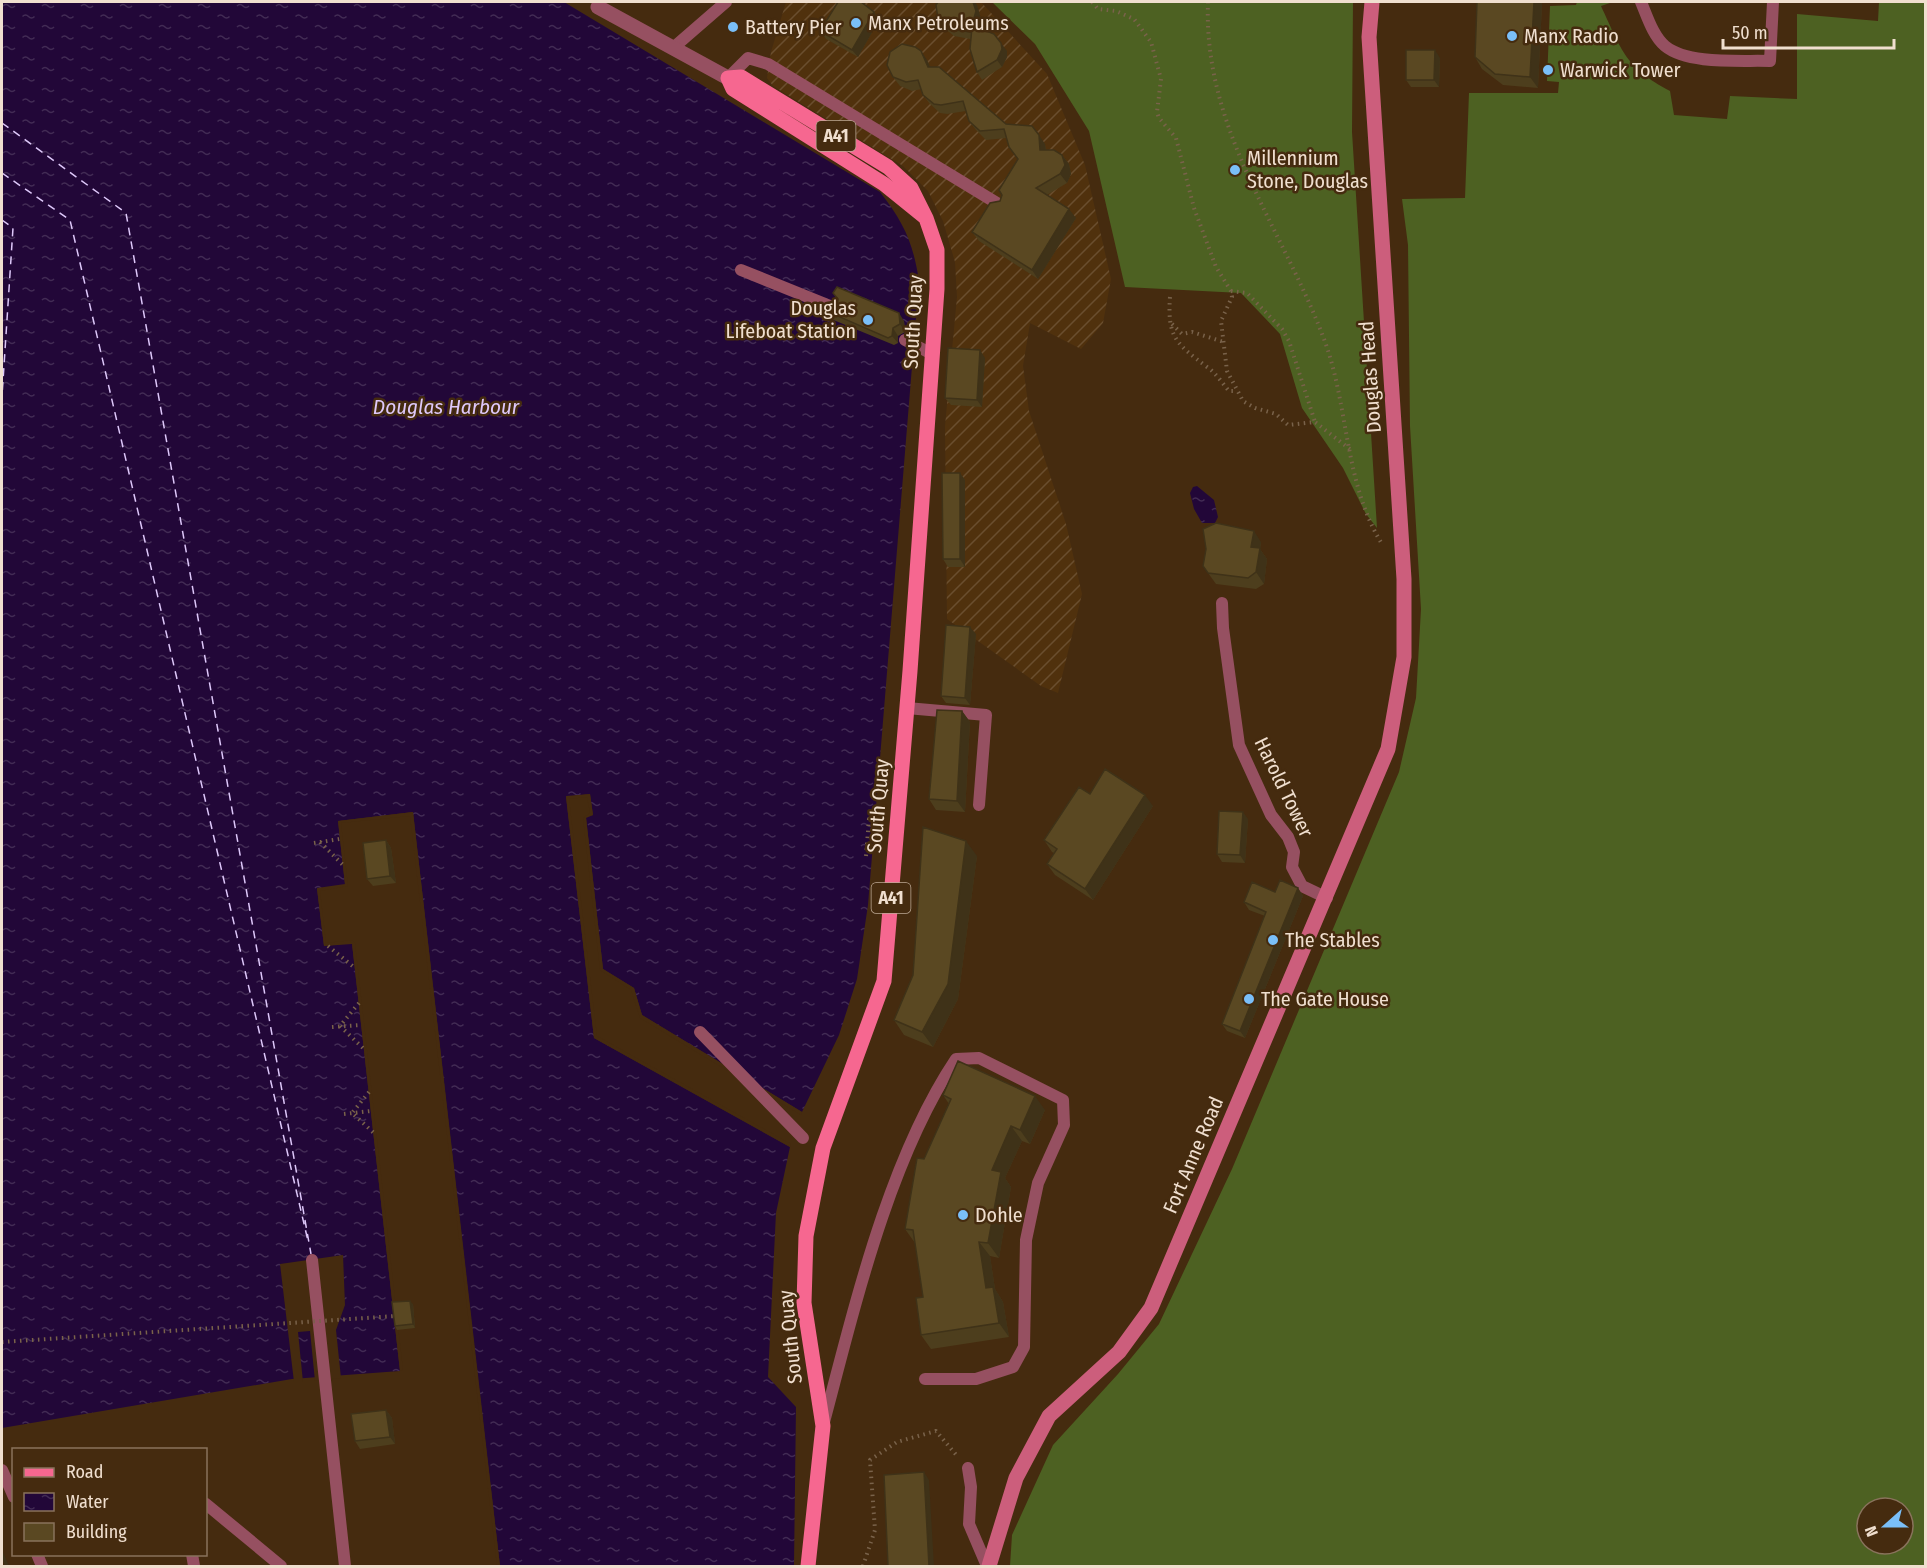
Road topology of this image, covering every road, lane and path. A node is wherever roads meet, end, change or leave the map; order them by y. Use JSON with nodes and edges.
{"nodes":[{"id":1,"x":726,"y":2,"type":"edge"},
{"id":2,"x":1092,"y":2,"type":"edge"},
{"id":3,"x":1208,"y":2,"type":"edge"},
{"id":4,"x":1372,"y":2,"type":"edge"},
{"id":5,"x":1641,"y":2,"type":"edge"},
{"id":6,"x":1773,"y":2,"type":"edge"},
{"id":7,"x":594,"y":4,"type":"edge"},
{"id":8,"x":673,"y":48,"type":"junction"},
{"id":9,"x":728,"y":78,"type":"junction"},
{"id":10,"x":1000,"y":205,"type":"edge"},
{"id":11,"x":741,"y":270,"type":"dead end"},
{"id":12,"x":1231,"y":291,"type":"junction"},
{"id":13,"x":1170,"y":297,"type":"dead end"},
{"id":14,"x":835,"y":308,"type":"edge"},
{"id":15,"x":1171,"y":324,"type":"junction"},
{"id":16,"x":909,"y":342,"type":"dead end"},
{"id":17,"x":1225,"y":342,"type":"junction"},
{"id":18,"x":932,"y":354,"type":"junction"},
{"id":19,"x":1238,"y":391,"type":"junction"},
{"id":20,"x":1315,"y":422,"type":"junction"},
{"id":21,"x":1351,"y":450,"type":"junction"},
{"id":22,"x":1404,"y":579,"type":"junction"},
{"id":23,"x":1222,"y":603,"type":"dead end"},
{"id":24,"x":908,"y":708,"type":"junction"},
{"id":25,"x":1388,"y":749,"type":"joint"},
{"id":26,"x":979,"y":805,"type":"dead end"},
{"id":27,"x":875,"y":819,"type":"dead end"},
{"id":28,"x":340,"y":839,"type":"dead end"},
{"id":29,"x":320,"y":842,"type":"junction"},
{"id":30,"x":314,"y":843,"type":"dead end"},
{"id":31,"x":866,"y":856,"type":"dead end"},
{"id":32,"x":343,"y":865,"type":"dead end"},
{"id":33,"x":1327,"y":898,"type":"junction"},
{"id":34,"x":328,"y":946,"type":"dead end"},
{"id":35,"x":355,"y":968,"type":"dead end"},
{"id":36,"x":359,"y":1003,"type":"dead end"},
{"id":37,"x":361,"y":1025,"type":"dead end"},
{"id":38,"x":340,"y":1026,"type":"junction"},
{"id":39,"x":332,"y":1027,"type":"dead end"},
{"id":40,"x":700,"y":1032,"type":"dead end"},
{"id":41,"x":364,"y":1049,"type":"dead end"},
{"id":42,"x":369,"y":1092,"type":"dead end"},
{"id":43,"x":371,"y":1112,"type":"dead end"},
{"id":44,"x":352,"y":1113,"type":"junction"},
{"id":45,"x":344,"y":1114,"type":"dead end"},
{"id":46,"x":374,"y":1133,"type":"dead end"},
{"id":47,"x":803,"y":1138,"type":"dead end"},
{"id":48,"x":312,"y":1260,"type":"dead end"},
{"id":49,"x":396,"y":1316,"type":"edge"},
{"id":50,"x":2,"y":1342,"type":"edge"},
{"id":51,"x":925,"y":1379,"type":"dead end"},
{"id":52,"x":823,"y":1426,"type":"junction"},
{"id":53,"x":968,"y":1468,"type":"joint"},
{"id":54,"x":2,"y":1470,"type":"edge"},
{"id":55,"x":12,"y":1492,"type":"edge"},
{"id":56,"x":207,"y":1505,"type":"edge"},
{"id":57,"x":281,"y":1566,"type":"edge"},
{"id":58,"x":345,"y":1566,"type":"edge"},
{"id":59,"x":808,"y":1566,"type":"edge"},
{"id":60,"x":863,"y":1566,"type":"edge"},
{"id":61,"x":988,"y":1566,"type":"edge"}],
"edges":[{"from":1,"to":8,"type":"lane"},
{"from":2,"to":12,"type":"path"},
{"from":3,"to":21,"type":"path"},
{"from":4,"to":22,"type":"main road","name":"Douglas Head"},
{"from":5,"to":6,"type":"lane"},
{"from":7,"to":8,"type":"street"},
{"from":8,"to":9,"type":"street"},
{"from":9,"to":10,"type":"lane"},
{"from":9,"to":18,"type":"main road","name":"South Quay","number":"A41"},
{"from":11,"to":14,"type":"lane"},
{"from":12,"to":17,"type":"path"},
{"from":12,"to":20,"type":"path"},
{"from":13,"to":15,"type":"path"},
{"from":15,"to":17,"type":"path"},
{"from":15,"to":19,"type":"path"},
{"from":16,"to":18,"type":"lane"},
{"from":17,"to":19,"type":"path"},
{"from":18,"to":24,"type":"main road","name":"South Quay","number":"A41"},
{"from":19,"to":20,"type":"path"},
{"from":20,"to":21,"type":"path"},
{"from":21,"to":22,"type":"path"},
{"from":22,"to":25,"type":"main road","name":"Douglas Head"},
{"from":23,"to":33,"type":"lane","name":"Harold Tower"},
{"from":24,"to":26,"type":"lane"},
{"from":24,"to":52,"type":"main road","name":"South Quay","number":"A41"},
{"from":25,"to":33,"type":"main road","name":"Fort Anne Road"},
{"from":27,"to":31,"type":"path"},
{"from":28,"to":29,"type":"path"},
{"from":29,"to":30,"type":"path"},
{"from":29,"to":32,"type":"path"},
{"from":33,"to":61,"type":"main road","name":"Fort Anne Road"},
{"from":34,"to":35,"type":"path"},
{"from":36,"to":38,"type":"path"},
{"from":37,"to":38,"type":"path"},
{"from":38,"to":39,"type":"path"},
{"from":38,"to":41,"type":"path"},
{"from":40,"to":47,"type":"lane"},
{"from":42,"to":44,"type":"path"},
{"from":43,"to":44,"type":"path"},
{"from":44,"to":45,"type":"path"},
{"from":44,"to":46,"type":"path"},
{"from":48,"to":58,"type":"lane"},
{"from":49,"to":50,"type":"path","bridge":true},
{"from":51,"to":52,"type":"lane"},
{"from":52,"to":59,"type":"main road","name":"South Quay","number":"A41"},
{"from":53,"to":60,"type":"path"},
{"from":53,"to":61,"type":"lane"},
{"from":54,"to":55,"type":"lane"},
{"from":56,"to":57,"type":"lane"}]}
